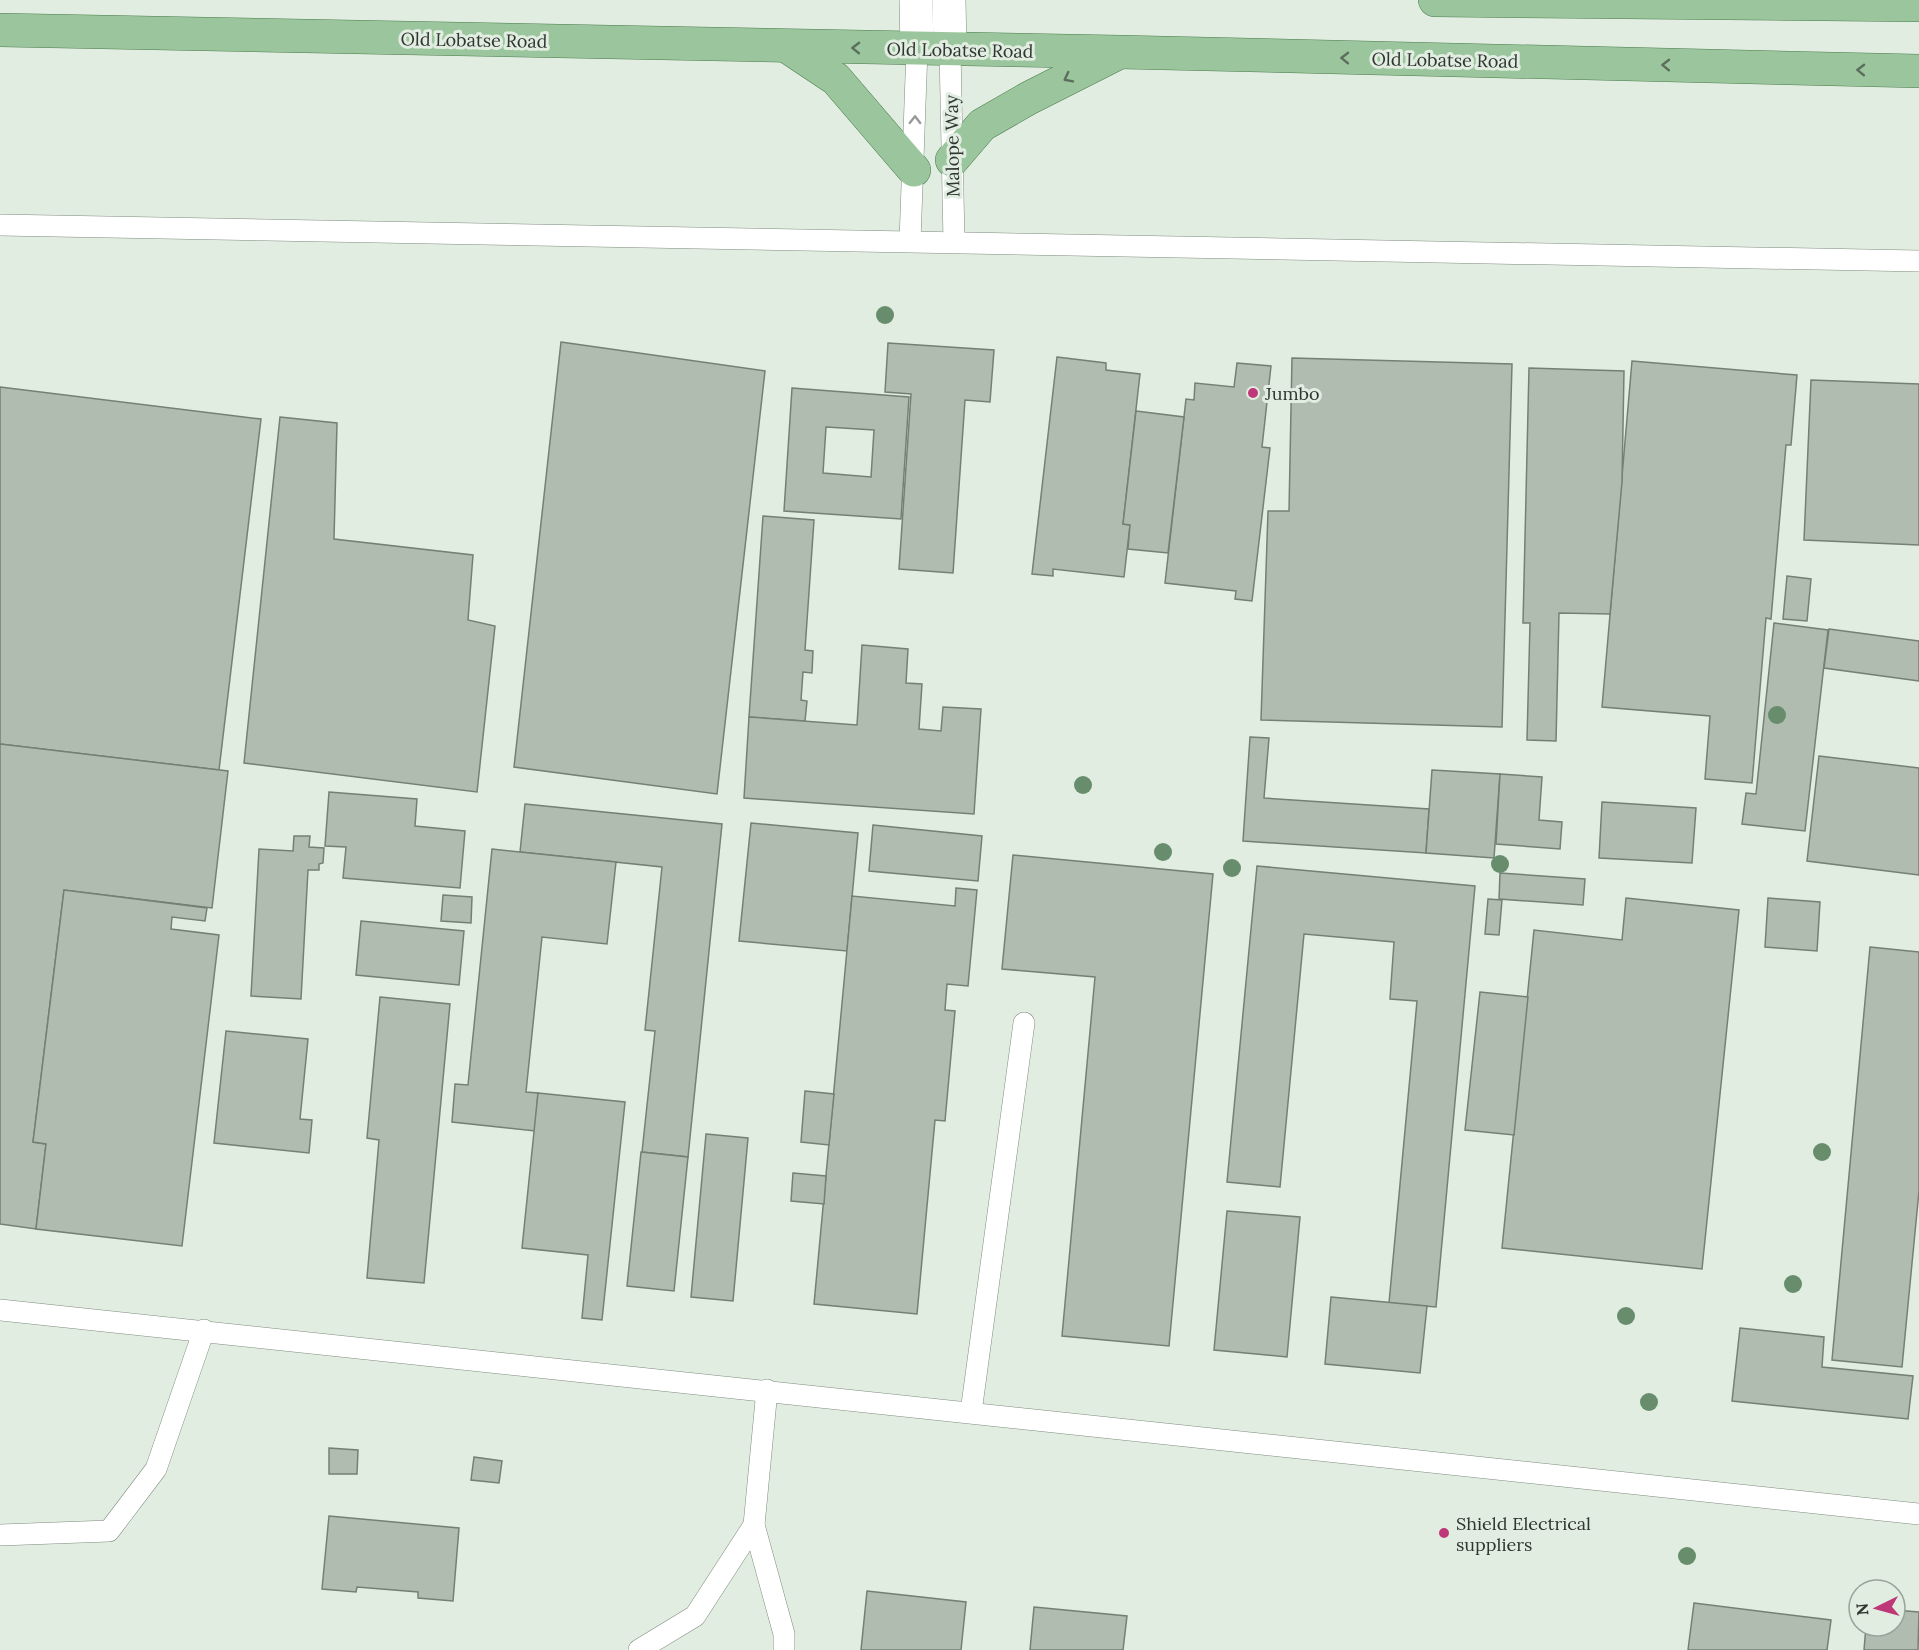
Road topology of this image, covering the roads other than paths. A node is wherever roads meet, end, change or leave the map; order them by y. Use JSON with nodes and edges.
{"nodes":[{"id":1,"x":916,"y":0,"type":"edge"},
{"id":2,"x":949,"y":0,"type":"edge"},
{"id":3,"x":1434,"y":0,"type":"edge"},
{"id":4,"x":1919,"y":5,"type":"edge"},
{"id":5,"x":0,"y":30,"type":"edge"},
{"id":6,"x":788,"y":47,"type":"junction"},
{"id":7,"x":916,"y":49,"type":"junction"},
{"id":8,"x":950,"y":50,"type":"junction"},
{"id":9,"x":1120,"y":52,"type":"junction"},
{"id":10,"x":1919,"y":71,"type":"edge"},
{"id":11,"x":952,"y":160,"type":"junction"},
{"id":12,"x":914,"y":170,"type":"junction"},
{"id":13,"x":0,"y":225,"type":"edge"},
{"id":14,"x":910,"y":241,"type":"junction"},
{"id":15,"x":954,"y":242,"type":"junction"},
{"id":16,"x":1919,"y":261,"type":"edge"},
{"id":17,"x":1024,"y":1023,"type":"dead end"},
{"id":18,"x":0,"y":1310,"type":"edge"},
{"id":19,"x":204,"y":1330,"type":"junction"},
{"id":20,"x":767,"y":1390,"type":"junction"},
{"id":21,"x":971,"y":1412,"type":"junction"},
{"id":22,"x":1919,"y":1514,"type":"edge"},
{"id":23,"x":754,"y":1525,"type":"junction"},
{"id":24,"x":0,"y":1534,"type":"edge"},
{"id":25,"x":639,"y":1650,"type":"edge"},
{"id":26,"x":784,"y":1650,"type":"edge"}],
"edges":[{"from":1,"to":7,"type":"street"},
{"from":2,"to":8,"type":"street"},
{"from":3,"to":4,"type":"main road"},
{"from":5,"to":6,"type":"main road","name":"Old Lobatse Road"},
{"from":7,"to":6,"type":"main road","name":"Old Lobatse Road","one_way":true},
{"from":6,"to":12,"type":"main road"},
{"from":7,"to":8,"type":"main road","name":"Old Lobatse Road"},
{"from":12,"to":7,"type":"lane","name":"Malope Way","one_way":true},
{"from":8,"to":9,"type":"main road","name":"Old Lobatse Road"},
{"from":8,"to":11,"type":"lane","name":"Malope Way"},
{"from":10,"to":9,"type":"main road","name":"Old Lobatse Road","one_way":true},
{"from":9,"to":11,"type":"main road","one_way":true},
{"from":11,"to":15,"type":"lane","name":"Malope Way"},
{"from":12,"to":14,"type":"lane","name":"Malope Way"},
{"from":13,"to":14,"type":"lane"},
{"from":14,"to":15,"type":"lane"},
{"from":15,"to":16,"type":"lane"},
{"from":17,"to":21,"type":"lane"},
{"from":18,"to":19,"type":"lane"},
{"from":19,"to":20,"type":"lane"},
{"from":19,"to":24,"type":"lane"},
{"from":20,"to":21,"type":"lane"},
{"from":20,"to":23,"type":"lane"},
{"from":21,"to":22,"type":"lane"},
{"from":23,"to":25,"type":"lane"},
{"from":23,"to":26,"type":"lane"}]}
